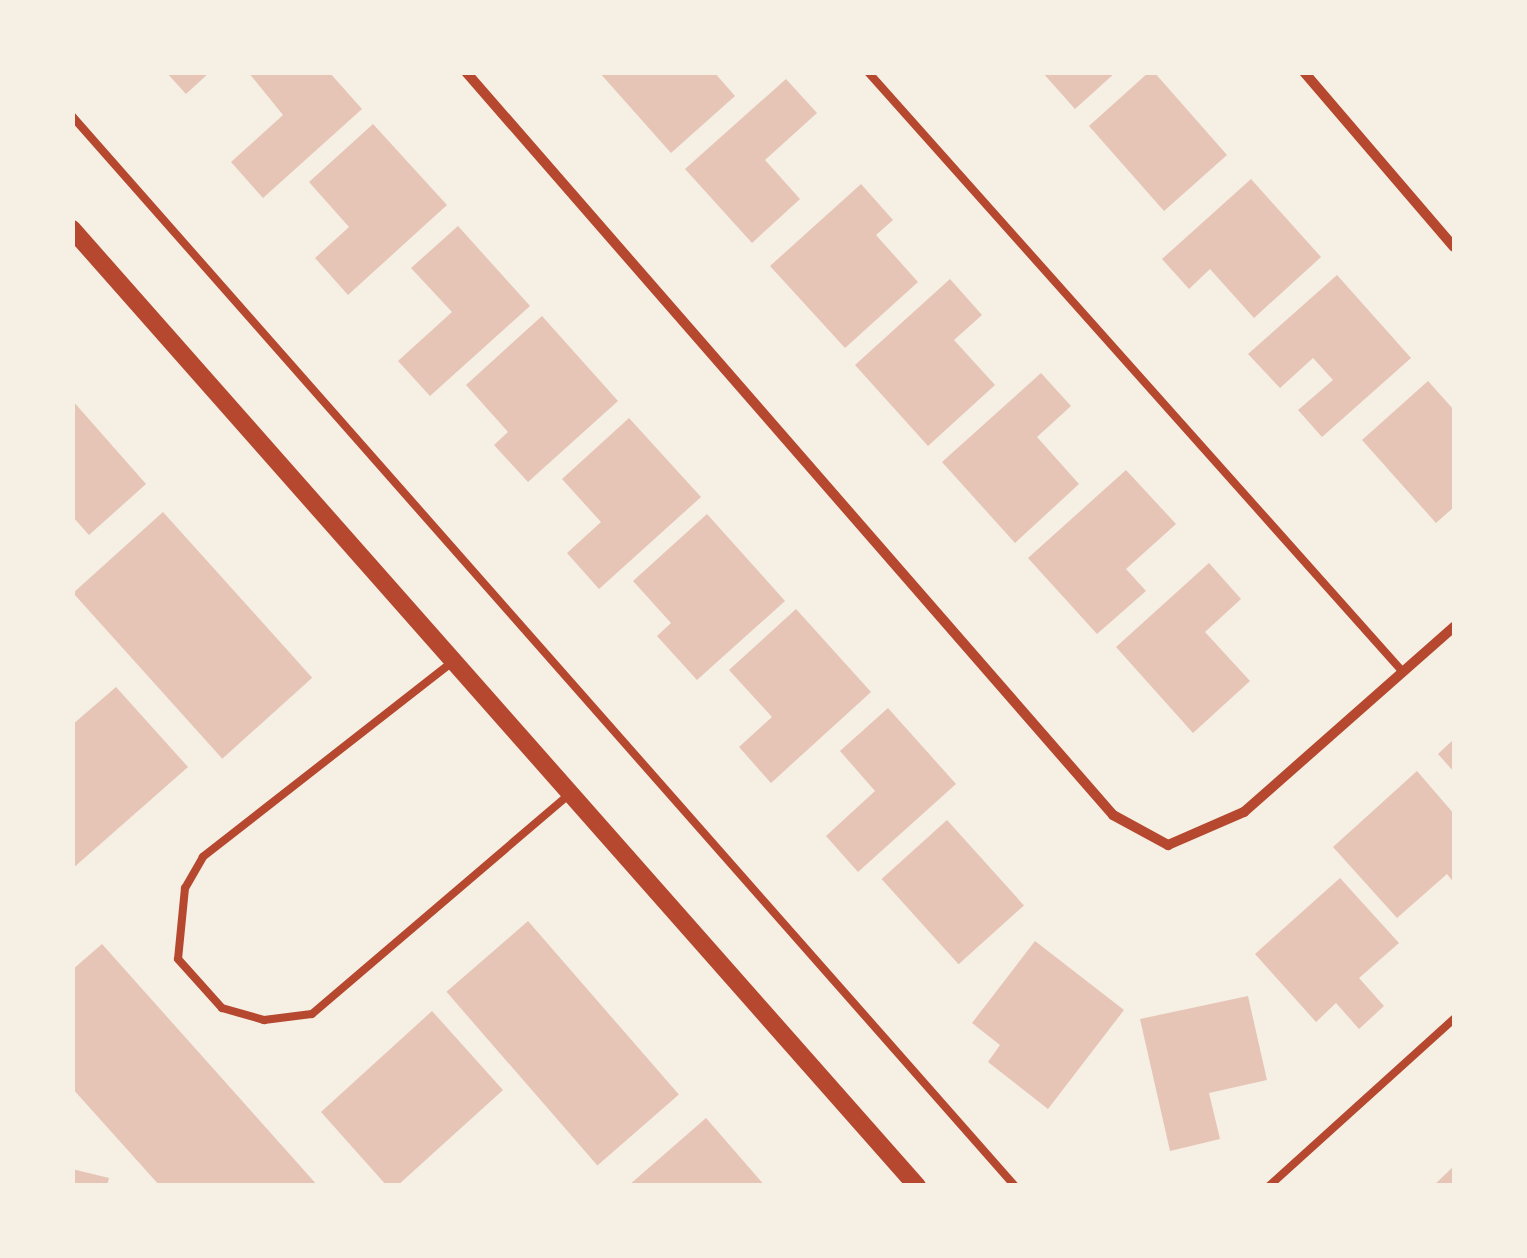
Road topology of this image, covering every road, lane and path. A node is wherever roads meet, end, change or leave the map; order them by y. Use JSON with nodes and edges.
{"nodes":[{"id":1,"x":466,"y":72,"type":"edge"},
{"id":2,"x":868,"y":72,"type":"edge"},
{"id":3,"x":1304,"y":72,"type":"edge"},
{"id":4,"x":72,"y":116,"type":"edge"},
{"id":5,"x":72,"y":229,"type":"edge"},
{"id":6,"x":1454,"y":247,"type":"edge"},
{"id":7,"x":1454,"y":626,"type":"edge"},
{"id":8,"x":454,"y":661,"type":"junction"},
{"id":9,"x":1403,"y":672,"type":"junction"},
{"id":10,"x":571,"y":794,"type":"junction"},
{"id":11,"x":1454,"y":1019,"type":"edge"},
{"id":12,"x":917,"y":1186,"type":"edge"},
{"id":13,"x":1015,"y":1186,"type":"edge"},
{"id":14,"x":1268,"y":1186,"type":"edge"}],
"edges":[{"from":1,"to":9,"type":"street"},
{"from":2,"to":9,"type":"lane"},
{"from":3,"to":6,"type":"street"},
{"from":4,"to":13,"type":"lane"},
{"from":5,"to":8,"type":"street"},
{"from":7,"to":9,"type":"street"},
{"from":8,"to":10,"type":"street"},
{"from":8,"to":10,"type":"lane"},
{"from":10,"to":12,"type":"street"},
{"from":11,"to":14,"type":"lane"}]}
